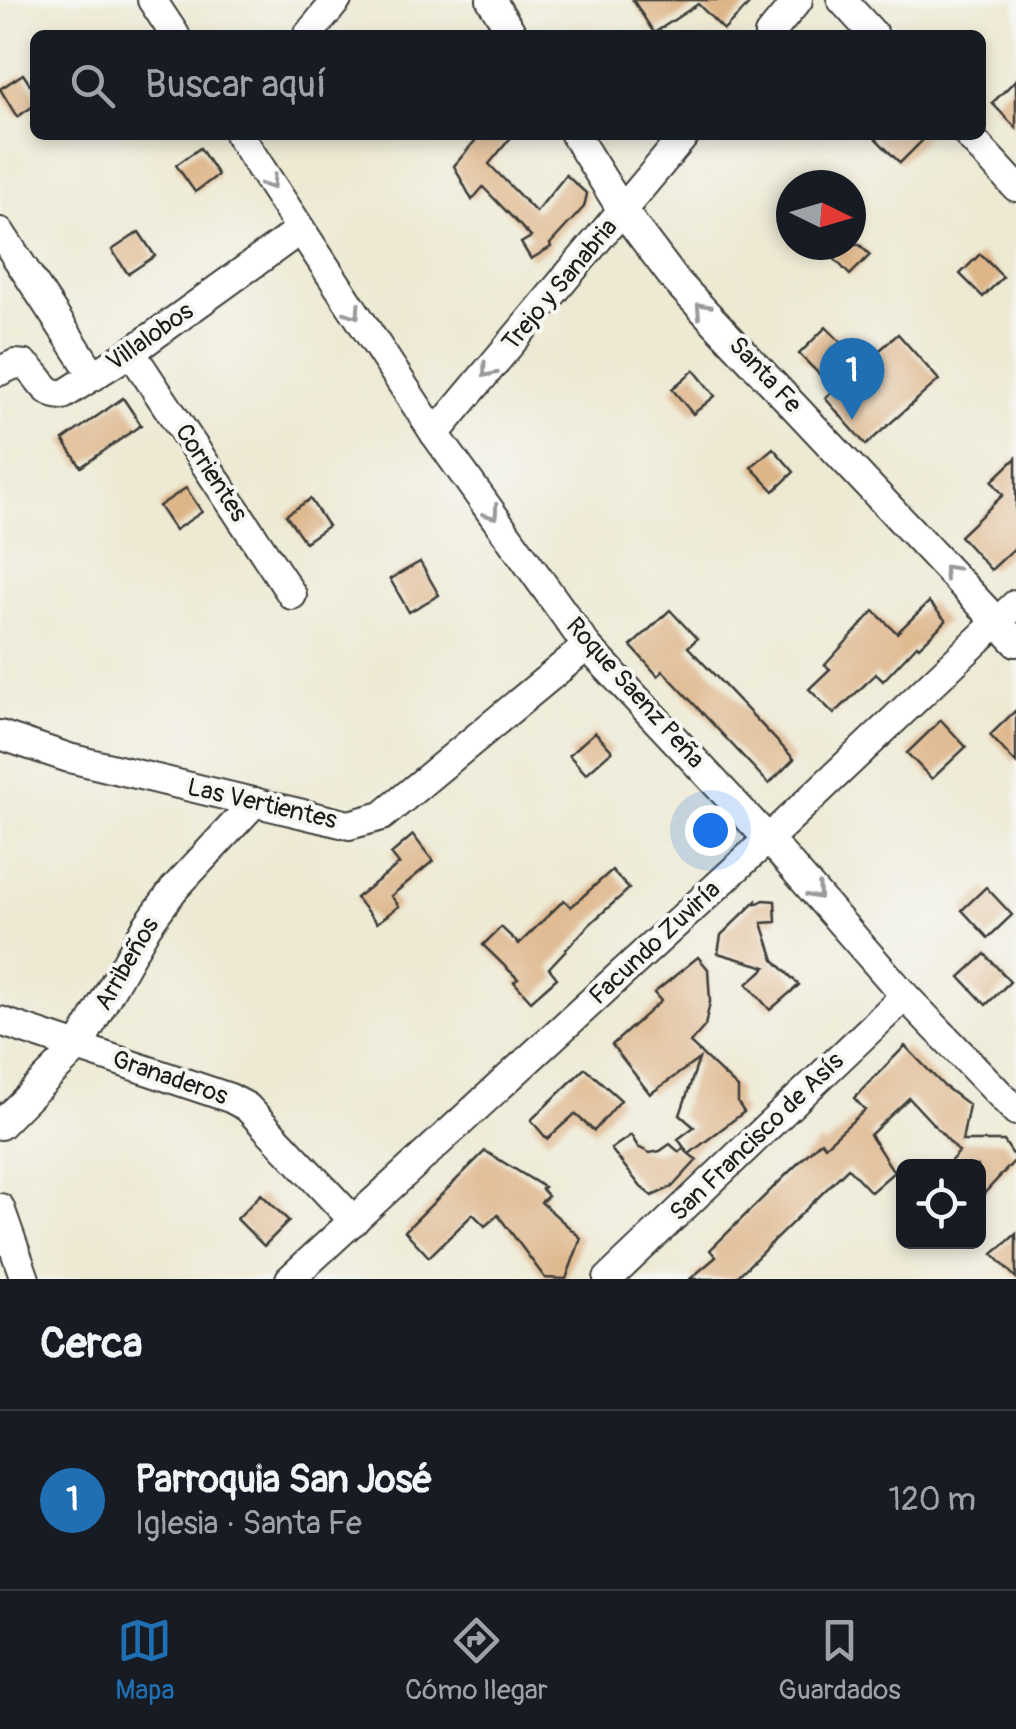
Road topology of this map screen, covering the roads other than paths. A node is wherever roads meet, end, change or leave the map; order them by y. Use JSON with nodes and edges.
{"nodes":[{"id":1,"x":152,"y":0,"type":"edge"},
{"id":2,"x":337,"y":0,"type":"edge"},
{"id":3,"x":491,"y":0,"type":"edge"},
{"id":4,"x":798,"y":0,"type":"edge"},
{"id":5,"x":842,"y":0,"type":"edge"},
{"id":6,"x":172,"y":30,"type":"edge"},
{"id":7,"x":312,"y":30,"type":"edge"},
{"id":8,"x":510,"y":30,"type":"edge"},
{"id":9,"x":773,"y":30,"type":"edge"},
{"id":10,"x":869,"y":30,"type":"edge"},
{"id":11,"x":242,"y":140,"type":"edge"},
{"id":12,"x":579,"y":140,"type":"edge"},
{"id":13,"x":681,"y":140,"type":"edge"},
{"id":14,"x":973,"y":140,"type":"edge"},
{"id":15,"x":1016,"y":186,"type":"edge"},
{"id":16,"x":622,"y":210,"type":"junction"},
{"id":17,"x":300,"y":230,"type":"junction"},
{"id":18,"x":0,"y":232,"type":"edge"},
{"id":19,"x":131,"y":352,"type":"junction"},
{"id":20,"x":0,"y":371,"type":"edge"},
{"id":21,"x":94,"y":376,"type":"junction"},
{"id":22,"x":435,"y":434,"type":"junction"},
{"id":23,"x":292,"y":595,"type":"dead end"},
{"id":24,"x":1010,"y":622,"type":"edge"},
{"id":25,"x":587,"y":646,"type":"junction"},
{"id":26,"x":0,"y":735,"type":"edge"},
{"id":27,"x":255,"y":802,"type":"junction"},
{"id":28,"x":768,"y":839,"type":"junction"},
{"id":29,"x":906,"y":996,"type":"junction"},
{"id":30,"x":0,"y":1021,"type":"edge"},
{"id":31,"x":78,"y":1047,"type":"junction"},
{"id":32,"x":1016,"y":1111,"type":"edge"},
{"id":33,"x":0,"y":1125,"type":"edge"},
{"id":34,"x":0,"y":1208,"type":"edge"},
{"id":35,"x":354,"y":1221,"type":"junction"},
{"id":36,"x":25,"y":1279,"type":"edge"},
{"id":37,"x":290,"y":1279,"type":"edge"},
{"id":38,"x":608,"y":1279,"type":"edge"}],
"edges":[{"from":1,"to":6,"type":"street"},
{"from":2,"to":7,"type":"street"},
{"from":3,"to":8,"type":"street"},
{"from":4,"to":9,"type":"street"},
{"from":5,"to":10,"type":"street"},
{"from":11,"to":17,"type":"street","name":"Roque Saenz Peña","one_way":true},
{"from":12,"to":16,"type":"street","name":"Santa Fe"},
{"from":13,"to":16,"type":"street","name":"Trejo y Sanabria"},
{"from":14,"to":15,"type":"street"},
{"from":16,"to":22,"type":"street","name":"Trejo y Sanabria","one_way":true},
{"from":24,"to":16,"type":"street","name":"Santa Fe","one_way":true},
{"from":17,"to":19,"type":"street","name":"Villalobos"},
{"from":17,"to":22,"type":"street","name":"Roque Saenz Peña","one_way":true},
{"from":18,"to":21,"type":"street"},
{"from":19,"to":21,"type":"street","name":"Villalobos"},
{"from":19,"to":23,"type":"street","name":"Corrientes"},
{"from":20,"to":21,"type":"street","name":"Villalobos"},
{"from":22,"to":25,"type":"street","name":"Roque Saenz Peña","one_way":true},
{"from":24,"to":28,"type":"street","name":"Facundo Zuviría"},
{"from":25,"to":27,"type":"street","name":"Las Vertientes"},
{"from":25,"to":28,"type":"street","name":"Roque Saenz Peña"},
{"from":26,"to":27,"type":"street","name":"Las Vertientes"},
{"from":27,"to":31,"type":"street","name":"Arribeños"},
{"from":28,"to":29,"type":"street","name":"Roque Saenz Peña","one_way":true},
{"from":28,"to":35,"type":"street","name":"Facundo Zuviría"},
{"from":29,"to":32,"type":"street","name":"Roque Saenz Peña"},
{"from":29,"to":38,"type":"street","name":"San Francisco de Asís"},
{"from":30,"to":31,"type":"street","name":"Granaderos"},
{"from":31,"to":33,"type":"street","name":"Arribeños"},
{"from":31,"to":35,"type":"street","name":"Granaderos"},
{"from":34,"to":36,"type":"street"},
{"from":35,"to":37,"type":"street","name":"Facundo Zuviría"}]}
